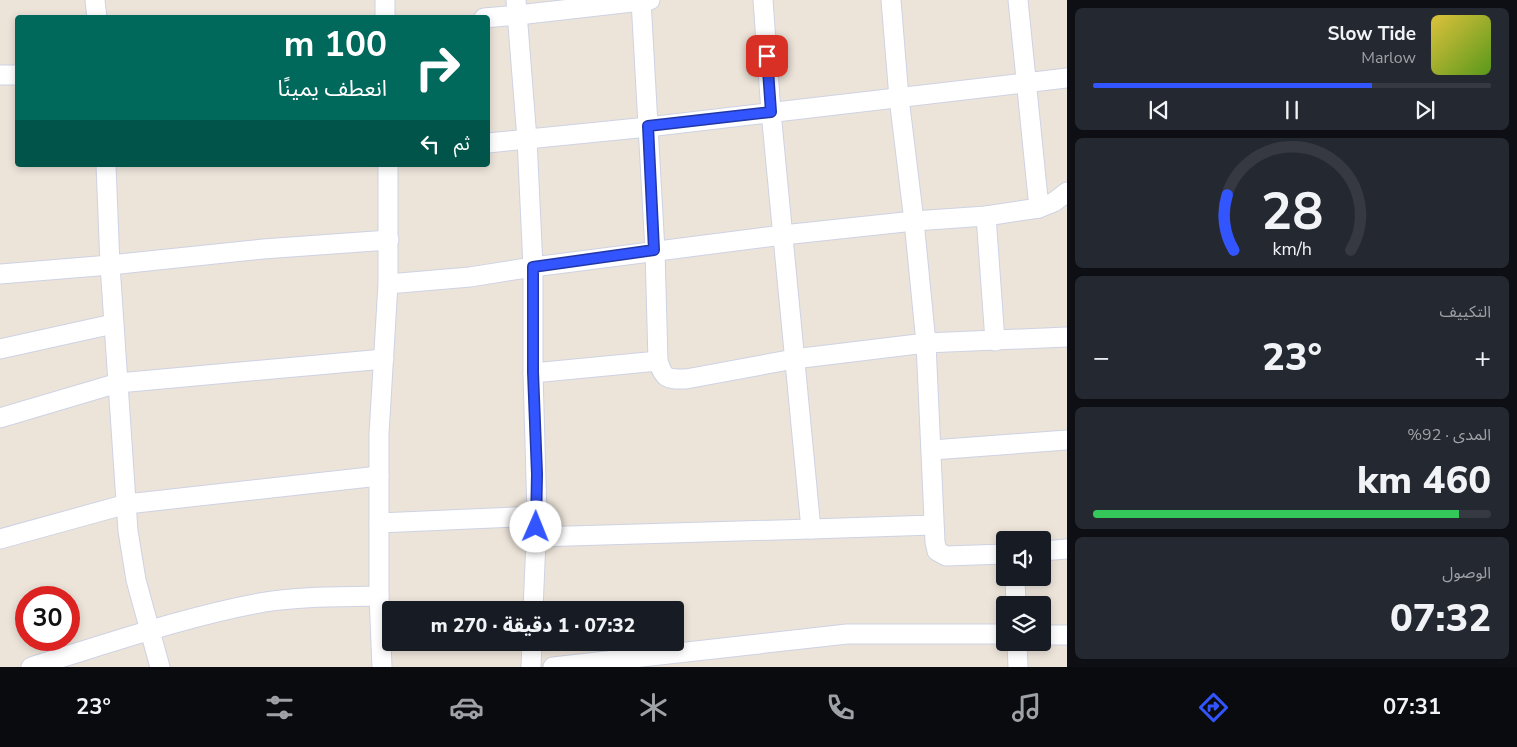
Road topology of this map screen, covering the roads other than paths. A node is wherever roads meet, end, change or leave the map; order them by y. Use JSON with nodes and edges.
{"nodes":[{"id":1,"x":95,"y":0,"type":"edge"},
{"id":2,"x":385,"y":0,"type":"edge"},
{"id":3,"x":644,"y":0,"type":"edge"},
{"id":4,"x":763,"y":0,"type":"edge"},
{"id":5,"x":890,"y":0,"type":"edge"},
{"id":6,"x":1018,"y":0,"type":"edge"},
{"id":7,"x":517,"y":8,"type":"edge"},
{"id":8,"x":97,"y":15,"type":"edge"},
{"id":9,"x":386,"y":15,"type":"edge"},
{"id":10,"x":490,"y":16,"type":"edge"},
{"id":11,"x":0,"y":75,"type":"edge"},
{"id":12,"x":15,"y":75,"type":"edge"},
{"id":13,"x":1067,"y":78,"type":"edge"},
{"id":14,"x":1026,"y":83,"type":"junction"},
{"id":15,"x":899,"y":98,"type":"junction"},
{"id":16,"x":771,"y":112,"type":"junction"},
{"id":17,"x":648,"y":126,"type":"junction"},
{"id":18,"x":527,"y":139,"type":"junction"},
{"id":19,"x":490,"y":143,"type":"edge"},
{"id":20,"x":106,"y":167,"type":"edge"},
{"id":21,"x":388,"y":167,"type":"edge"},
{"id":22,"x":1067,"y":192,"type":"edge"},
{"id":23,"x":1039,"y":208,"type":"junction"},
{"id":24,"x":986,"y":216,"type":"junction"},
{"id":25,"x":914,"y":221,"type":"junction"},
{"id":26,"x":783,"y":235,"type":"junction"},
{"id":27,"x":388,"y":240,"type":"junction"},
{"id":28,"x":654,"y":250,"type":"junction"},
{"id":29,"x":110,"y":265,"type":"junction"},
{"id":30,"x":533,"y":267,"type":"junction"},
{"id":31,"x":0,"y":274,"type":"edge"},
{"id":32,"x":388,"y":284,"type":"junction"},
{"id":33,"x":113,"y":324,"type":"junction"},
{"id":34,"x":1067,"y":337,"type":"edge"},
{"id":35,"x":995,"y":341,"type":"junction"},
{"id":36,"x":926,"y":343,"type":"junction"},
{"id":37,"x":0,"y":349,"type":"edge"},
{"id":38,"x":384,"y":358,"type":"junction"},
{"id":39,"x":794,"y":359,"type":"junction"},
{"id":40,"x":658,"y":361,"type":"junction"},
{"id":41,"x":533,"y":372,"type":"junction"},
{"id":42,"x":118,"y":383,"type":"junction"},
{"id":43,"x":0,"y":418,"type":"edge"},
{"id":44,"x":1067,"y":440,"type":"edge"},
{"id":45,"x":932,"y":450,"type":"junction"},
{"id":46,"x":379,"y":476,"type":"junction"},
{"id":47,"x":127,"y":504,"type":"junction"},
{"id":48,"x":537,"y":516,"type":"junction"},
{"id":49,"x":379,"y":523,"type":"junction"},
{"id":50,"x":933,"y":525,"type":"junction"},
{"id":51,"x":811,"y":529,"type":"junction"},
{"id":52,"x":536,"y":537,"type":"junction"},
{"id":53,"x":0,"y":539,"type":"edge"},
{"id":54,"x":1067,"y":549,"type":"edge"},
{"id":55,"x":1051,"y":550,"type":"edge"},
{"id":56,"x":996,"y":554,"type":"edge"},
{"id":57,"x":379,"y":596,"type":"junction"},
{"id":58,"x":533,"y":601,"type":"edge"},
{"id":59,"x":150,"y":631,"type":"junction"},
{"id":60,"x":996,"y":634,"type":"edge"},
{"id":61,"x":1051,"y":635,"type":"edge"},
{"id":62,"x":1067,"y":635,"type":"edge"},
{"id":63,"x":532,"y":651,"type":"edge"},
{"id":64,"x":1017,"y":651,"type":"edge"},
{"id":65,"x":31,"y":667,"type":"edge"},
{"id":66,"x":160,"y":667,"type":"edge"},
{"id":67,"x":382,"y":667,"type":"edge"},
{"id":68,"x":531,"y":667,"type":"edge"},
{"id":69,"x":553,"y":667,"type":"edge"},
{"id":70,"x":1018,"y":667,"type":"edge"}],
"edges":[{"from":1,"to":8,"type":"street"},
{"from":2,"to":9,"type":"street"},
{"from":3,"to":7,"type":"street"},
{"from":3,"to":17,"type":"street"},
{"from":4,"to":16,"type":"street"},
{"from":5,"to":15,"type":"street"},
{"from":6,"to":14,"type":"street"},
{"from":7,"to":10,"type":"street"},
{"from":7,"to":18,"type":"street"},
{"from":11,"to":12,"type":"street"},
{"from":13,"to":14,"type":"street"},
{"from":14,"to":15,"type":"street"},
{"from":14,"to":23,"type":"street"},
{"from":15,"to":16,"type":"street"},
{"from":15,"to":25,"type":"street"},
{"from":16,"to":17,"type":"street"},
{"from":16,"to":26,"type":"street"},
{"from":17,"to":18,"type":"street"},
{"from":17,"to":28,"type":"street"},
{"from":18,"to":19,"type":"street"},
{"from":18,"to":30,"type":"street"},
{"from":20,"to":29,"type":"street"},
{"from":21,"to":27,"type":"street"},
{"from":22,"to":23,"type":"street"},
{"from":23,"to":24,"type":"street"},
{"from":24,"to":25,"type":"street"},
{"from":24,"to":35,"type":"street"},
{"from":25,"to":26,"type":"street"},
{"from":25,"to":36,"type":"street"},
{"from":26,"to":28,"type":"street"},
{"from":26,"to":39,"type":"street"},
{"from":27,"to":29,"type":"street"},
{"from":27,"to":32,"type":"street"},
{"from":28,"to":30,"type":"street"},
{"from":28,"to":40,"type":"street"},
{"from":29,"to":31,"type":"street"},
{"from":29,"to":33,"type":"street"},
{"from":30,"to":32,"type":"street"},
{"from":30,"to":41,"type":"street"},
{"from":32,"to":38,"type":"street"},
{"from":33,"to":37,"type":"street"},
{"from":33,"to":42,"type":"street"},
{"from":34,"to":35,"type":"street"},
{"from":35,"to":36,"type":"street"},
{"from":36,"to":39,"type":"street"},
{"from":36,"to":45,"type":"street"},
{"from":38,"to":42,"type":"street"},
{"from":38,"to":46,"type":"street"},
{"from":39,"to":40,"type":"street"},
{"from":39,"to":51,"type":"street"},
{"from":40,"to":41,"type":"street"},
{"from":41,"to":48,"type":"street"},
{"from":42,"to":43,"type":"street"},
{"from":42,"to":47,"type":"street"},
{"from":44,"to":45,"type":"street"},
{"from":45,"to":50,"type":"street"},
{"from":46,"to":47,"type":"street"},
{"from":46,"to":49,"type":"street"},
{"from":47,"to":53,"type":"street"},
{"from":47,"to":59,"type":"street"},
{"from":48,"to":49,"type":"street"},
{"from":48,"to":52,"type":"street"},
{"from":49,"to":57,"type":"street"},
{"from":50,"to":51,"type":"street"},
{"from":50,"to":56,"type":"street"},
{"from":51,"to":52,"type":"street"},
{"from":52,"to":58,"type":"street"},
{"from":54,"to":55,"type":"street"},
{"from":57,"to":59,"type":"street"},
{"from":57,"to":67,"type":"street"},
{"from":59,"to":65,"type":"street"},
{"from":59,"to":66,"type":"street"},
{"from":60,"to":69,"type":"street"},
{"from":61,"to":62,"type":"street"},
{"from":63,"to":68,"type":"street"},
{"from":64,"to":70,"type":"street"}]}
